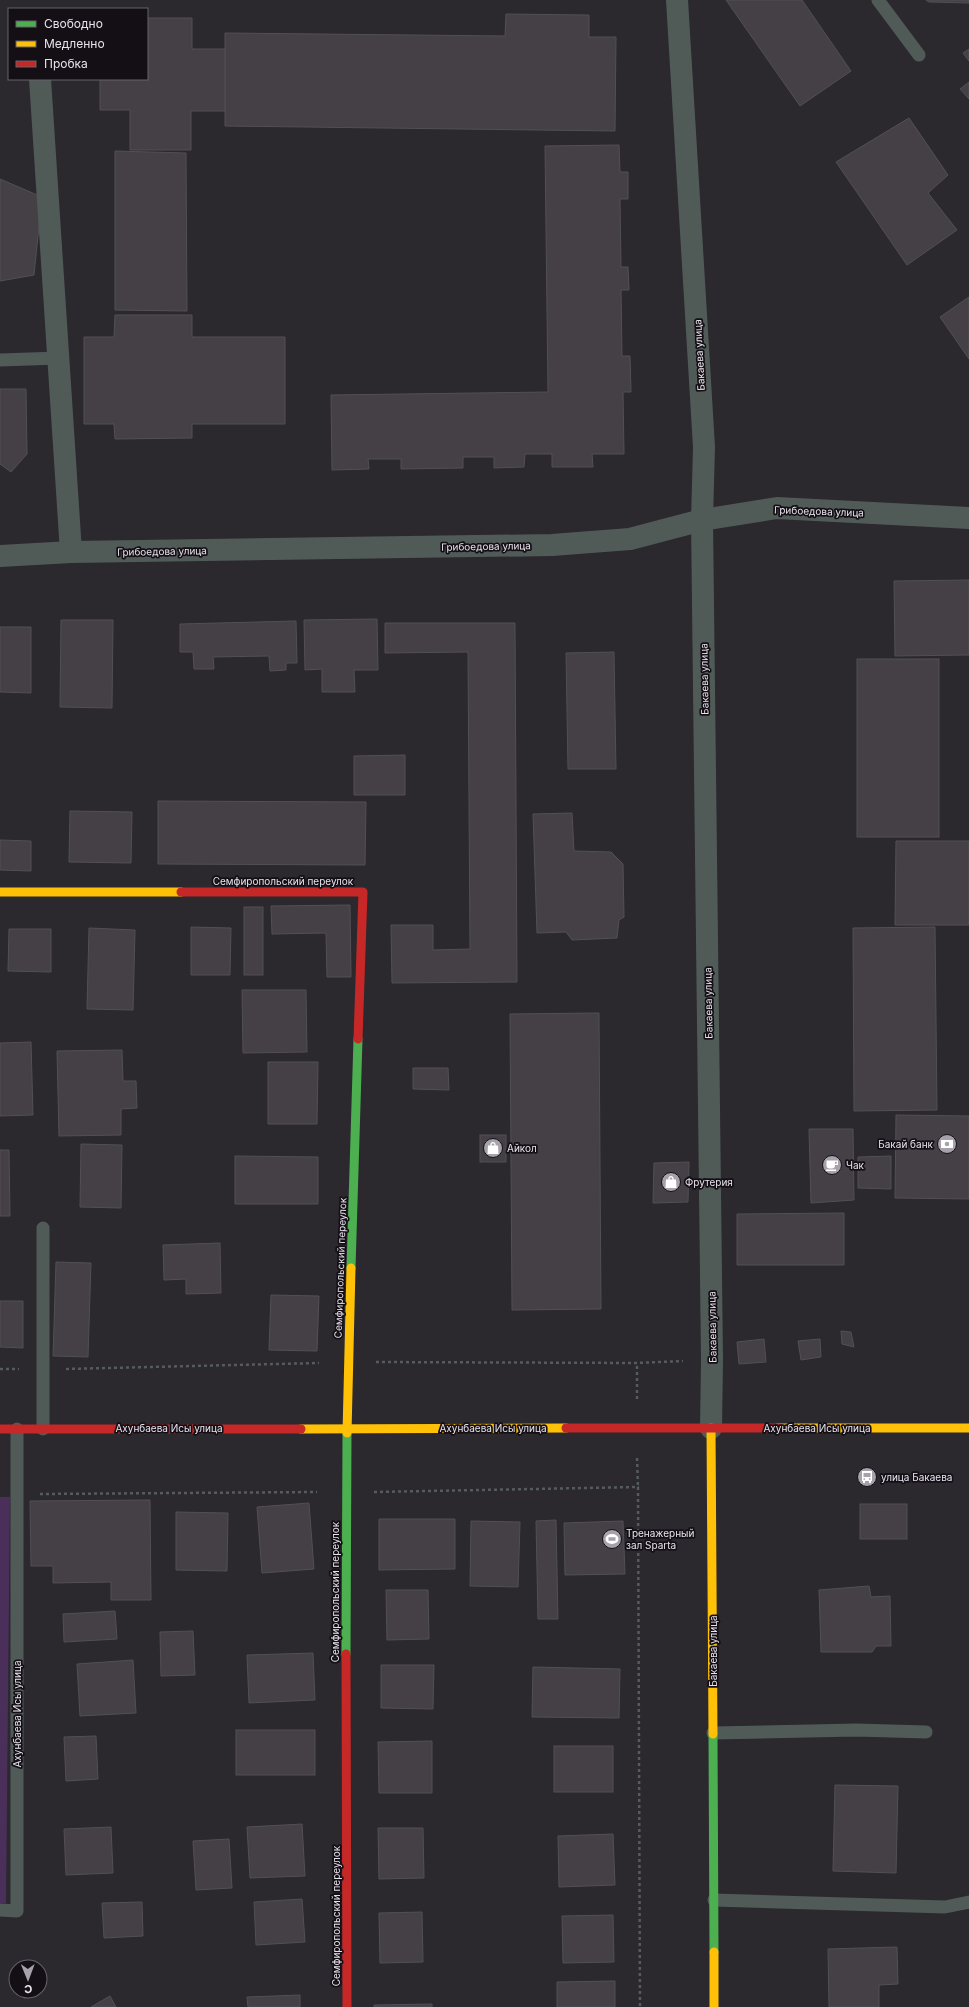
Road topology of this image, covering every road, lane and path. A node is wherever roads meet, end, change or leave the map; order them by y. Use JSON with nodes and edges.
{"nodes":[{"id":1,"x":677,"y":0,"type":"edge"},
{"id":2,"x":878,"y":0,"type":"edge"},
{"id":3,"x":919,"y":55,"type":"dead end"},
{"id":4,"x":40,"y":80,"type":"edge"},
{"id":5,"x":59,"y":358,"type":"junction"},
{"id":6,"x":0,"y":360,"type":"edge"},
{"id":7,"x":969,"y":518,"type":"edge"},
{"id":8,"x":702,"y":520,"type":"junction"},
{"id":9,"x":71,"y":552,"type":"junction"},
{"id":10,"x":0,"y":556,"type":"edge"},
{"id":11,"x":0,"y":892,"type":"edge"},
{"id":12,"x":43,"y":1228,"type":"dead end"},
{"id":13,"x":347,"y":1428,"type":"junction"},
{"id":14,"x":711,"y":1428,"type":"junction"},
{"id":15,"x":969,"y":1428,"type":"edge"},
{"id":16,"x":0,"y":1429,"type":"edge"},
{"id":17,"x":17,"y":1429,"type":"junction"},
{"id":18,"x":43,"y":1429,"type":"junction"},
{"id":19,"x":346,"y":1492,"type":"junction"},
{"id":20,"x":18,"y":1494,"type":"junction"},
{"id":21,"x":926,"y":1732,"type":"dead end"},
{"id":22,"x":713,"y":1733,"type":"junction"},
{"id":23,"x":714,"y":1900,"type":"junction"},
{"id":24,"x":969,"y":1902,"type":"edge"},
{"id":25,"x":0,"y":1910,"type":"edge"},
{"id":26,"x":348,"y":2007,"type":"edge"},
{"id":27,"x":640,"y":2007,"type":"edge"},
{"id":28,"x":714,"y":2007,"type":"edge"}],
"edges":[{"from":1,"to":8,"type":"street","name":"Бакаева улица"},
{"from":2,"to":3,"type":"lane"},
{"from":4,"to":5,"type":"street"},
{"from":5,"to":6,"type":"lane"},
{"from":5,"to":9,"type":"street"},
{"from":7,"to":8,"type":"street","name":"Грибоедова улица"},
{"from":8,"to":9,"type":"street","name":"Грибоедова улица"},
{"from":8,"to":14,"type":"street","name":"Бакаева улица"},
{"from":9,"to":10,"type":"street","name":"Грибоедова улица"},
{"from":11,"to":13,"type":"main road","name":"Семфиропольский переулок"},
{"from":12,"to":18,"type":"lane"},
{"from":13,"to":14,"type":"main road","name":"Ахунбаева Исы улица"},
{"from":13,"to":18,"type":"main road","name":"Ахунбаева Исы улица"},
{"from":13,"to":19,"type":"main road","name":"Семфиропольский переулок"},
{"from":14,"to":15,"type":"main road","name":"Ахунбаева Исы улица"},
{"from":14,"to":22,"type":"main road","name":"Бакаева улица"},
{"from":16,"to":17,"type":"main road","name":"Ахунбаева Исы улица"},
{"from":17,"to":18,"type":"main road","name":"Ахунбаева Исы улица"},
{"from":17,"to":20,"type":"lane","name":"Ахунбаева Исы улица"},
{"from":19,"to":20,"type":"path"},
{"from":19,"to":26,"type":"main road","name":"Семфиропольский переулок"},
{"from":19,"to":27,"type":"path"},
{"from":20,"to":25,"type":"lane","name":"Ахунбаева Исы улица"},
{"from":21,"to":22,"type":"lane"},
{"from":22,"to":23,"type":"main road","name":"Бакаева улица"},
{"from":23,"to":24,"type":"lane"},
{"from":23,"to":28,"type":"main road","name":"Бакаева улица"}]}
